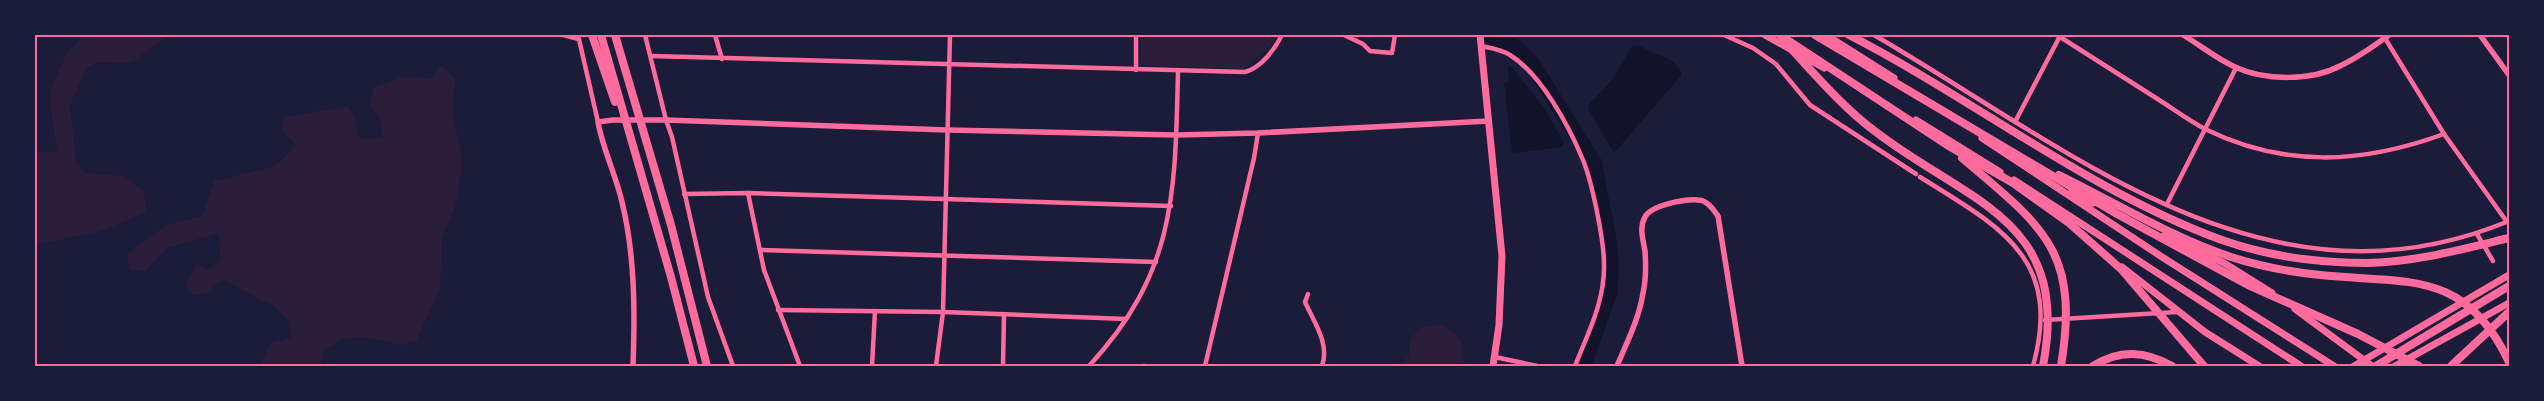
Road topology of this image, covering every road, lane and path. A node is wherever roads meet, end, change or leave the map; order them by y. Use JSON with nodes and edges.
{"nodes":[{"id":1,"x":563,"y":35,"type":"edge"},
{"id":2,"x":592,"y":35,"type":"edge"},
{"id":3,"x":601,"y":35,"type":"edge"},
{"id":4,"x":615,"y":35,"type":"edge"},
{"id":5,"x":645,"y":35,"type":"edge"},
{"id":6,"x":715,"y":35,"type":"edge"},
{"id":7,"x":950,"y":35,"type":"edge"},
{"id":8,"x":1136,"y":35,"type":"edge"},
{"id":9,"x":1282,"y":35,"type":"edge"},
{"id":10,"x":1344,"y":35,"type":"edge"},
{"id":11,"x":1395,"y":35,"type":"edge"},
{"id":12,"x":1724,"y":35,"type":"edge"},
{"id":13,"x":1779,"y":35,"type":"edge"},
{"id":14,"x":1815,"y":35,"type":"edge"},
{"id":15,"x":1826,"y":35,"type":"edge"},
{"id":16,"x":1849,"y":35,"type":"edge"},
{"id":17,"x":1874,"y":35,"type":"edge"},
{"id":18,"x":2183,"y":35,"type":"edge"},
{"id":19,"x":2480,"y":35,"type":"edge"},
{"id":20,"x":1766,"y":36,"type":"edge"},
{"id":21,"x":2059,"y":36,"type":"edge"},
{"id":22,"x":2386,"y":36,"type":"edge"},
{"id":23,"x":578,"y":37,"type":"edge"},
{"id":24,"x":1481,"y":40,"type":"edge"},
{"id":25,"x":651,"y":56,"type":"junction"},
{"id":26,"x":722,"y":59,"type":"junction"},
{"id":27,"x":950,"y":64,"type":"junction"},
{"id":28,"x":2236,"y":68,"type":"junction"},
{"id":29,"x":1136,"y":70,"type":"junction"},
{"id":30,"x":1178,"y":72,"type":"junction"},
{"id":31,"x":2509,"y":75,"type":"edge"},
{"id":32,"x":620,"y":109,"type":"junction"},
{"id":33,"x":666,"y":120,"type":"junction"},
{"id":34,"x":1489,"y":121,"type":"junction"},
{"id":35,"x":598,"y":122,"type":"junction"},
{"id":36,"x":2015,"y":122,"type":"junction"},
{"id":37,"x":2204,"y":128,"type":"junction"},
{"id":38,"x":947,"y":130,"type":"junction"},
{"id":39,"x":1258,"y":133,"type":"junction"},
{"id":40,"x":2444,"y":134,"type":"junction"},
{"id":41,"x":1176,"y":135,"type":"junction"},
{"id":42,"x":1947,"y":145,"type":"junction"},
{"id":43,"x":2008,"y":150,"type":"junction"},
{"id":44,"x":2048,"y":182,"type":"junction"},
{"id":45,"x":748,"y":193,"type":"junction"},
{"id":46,"x":684,"y":194,"type":"junction"},
{"id":47,"x":2040,"y":196,"type":"junction"},
{"id":48,"x":945,"y":199,"type":"junction"},
{"id":49,"x":2167,"y":204,"type":"junction"},
{"id":50,"x":1171,"y":206,"type":"junction"},
{"id":51,"x":2508,"y":222,"type":"edge"},
{"id":52,"x":2477,"y":234,"type":"junction"},
{"id":53,"x":2509,"y":238,"type":"edge"},
{"id":54,"x":760,"y":250,"type":"junction"},
{"id":55,"x":944,"y":255,"type":"junction"},
{"id":56,"x":2493,"y":261,"type":"dead end"},
{"id":57,"x":1156,"y":262,"type":"junction"},
{"id":58,"x":2509,"y":275,"type":"edge"},
{"id":59,"x":2509,"y":286,"type":"edge"},
{"id":60,"x":1308,"y":294,"type":"dead end"},
{"id":61,"x":2509,"y":303,"type":"edge"},
{"id":62,"x":778,"y":310,"type":"junction"},
{"id":63,"x":875,"y":311,"type":"junction"},
{"id":64,"x":943,"y":312,"type":"junction"},
{"id":65,"x":2177,"y":312,"type":"junction"},
{"id":66,"x":2509,"y":312,"type":"edge"},
{"id":67,"x":1004,"y":314,"type":"junction"},
{"id":68,"x":1126,"y":319,"type":"junction"},
{"id":69,"x":2042,"y":320,"type":"junction"},
{"id":70,"x":1495,"y":357,"type":"junction"},
{"id":71,"x":2363,"y":360,"type":"junction"},
{"id":72,"x":2509,"y":362,"type":"edge"},
{"id":73,"x":2332,"y":365,"type":"edge"},
{"id":74,"x":634,"y":366,"type":"edge"},
{"id":75,"x":694,"y":366,"type":"edge"},
{"id":76,"x":707,"y":366,"type":"edge"},
{"id":77,"x":733,"y":366,"type":"edge"},
{"id":78,"x":800,"y":366,"type":"edge"},
{"id":79,"x":872,"y":366,"type":"edge"},
{"id":80,"x":936,"y":366,"type":"edge"},
{"id":81,"x":1002,"y":366,"type":"edge"},
{"id":82,"x":1089,"y":366,"type":"edge"},
{"id":83,"x":1205,"y":366,"type":"edge"},
{"id":84,"x":1322,"y":366,"type":"edge"},
{"id":85,"x":1493,"y":366,"type":"edge"},
{"id":86,"x":1537,"y":366,"type":"edge"},
{"id":87,"x":1575,"y":366,"type":"edge"},
{"id":88,"x":1617,"y":366,"type":"edge"},
{"id":89,"x":1742,"y":366,"type":"edge"},
{"id":90,"x":2033,"y":366,"type":"edge"},
{"id":91,"x":2043,"y":366,"type":"edge"},
{"id":92,"x":2062,"y":366,"type":"edge"},
{"id":93,"x":2093,"y":366,"type":"edge"},
{"id":94,"x":2172,"y":366,"type":"edge"},
{"id":95,"x":2204,"y":366,"type":"edge"},
{"id":96,"x":2259,"y":366,"type":"edge"},
{"id":97,"x":2301,"y":366,"type":"edge"},
{"id":98,"x":2354,"y":366,"type":"edge"},
{"id":99,"x":2374,"y":366,"type":"edge"},
{"id":100,"x":2395,"y":366,"type":"edge"},
{"id":101,"x":2419,"y":366,"type":"edge"},
{"id":102,"x":2452,"y":366,"type":"edge"}],
"edges":[{"from":1,"to":23,"type":"street"},
{"from":2,"to":32,"type":"highway"},
{"from":3,"to":32,"type":"highway"},
{"from":4,"to":76,"type":"highway"},
{"from":5,"to":25,"type":"street"},
{"from":6,"to":26,"type":"street"},
{"from":7,"to":27,"type":"street"},
{"from":8,"to":29,"type":"street"},
{"from":9,"to":30,"type":"street"},
{"from":10,"to":11,"type":"street"},
{"from":12,"to":69,"type":"street"},
{"from":13,"to":42,"type":"highway"},
{"from":13,"to":91,"type":"highway"},
{"from":14,"to":43,"type":"highway"},
{"from":15,"to":44,"type":"main road"},
{"from":16,"to":53,"type":"highway"},
{"from":17,"to":36,"type":"street"},
{"from":18,"to":28,"type":"street"},
{"from":19,"to":31,"type":"street"},
{"from":20,"to":47,"type":"main road"},
{"from":21,"to":36,"type":"street"},
{"from":21,"to":37,"type":"street"},
{"from":22,"to":28,"type":"street"},
{"from":22,"to":40,"type":"street"},
{"from":23,"to":35,"type":"street"},
{"from":24,"to":34,"type":"main road"},
{"from":24,"to":87,"type":"street"},
{"from":25,"to":26,"type":"street"},
{"from":25,"to":33,"type":"street"},
{"from":26,"to":27,"type":"street"},
{"from":27,"to":29,"type":"street"},
{"from":27,"to":38,"type":"street"},
{"from":28,"to":37,"type":"street"},
{"from":29,"to":30,"type":"street"},
{"from":30,"to":41,"type":"street"},
{"from":32,"to":75,"type":"highway"},
{"from":33,"to":35,"type":"street"},
{"from":33,"to":38,"type":"street"},
{"from":33,"to":46,"type":"street"},
{"from":34,"to":39,"type":"street"},
{"from":34,"to":70,"type":"main road"},
{"from":35,"to":74,"type":"street"},
{"from":36,"to":49,"type":"street"},
{"from":37,"to":40,"type":"street"},
{"from":37,"to":49,"type":"street"},
{"from":38,"to":41,"type":"street"},
{"from":38,"to":48,"type":"street"},
{"from":39,"to":41,"type":"street"},
{"from":39,"to":83,"type":"street"},
{"from":40,"to":51,"type":"street"},
{"from":41,"to":50,"type":"street"},
{"from":42,"to":92,"type":"highway"},
{"from":42,"to":95,"type":"highway"},
{"from":43,"to":72,"type":"highway"},
{"from":43,"to":101,"type":"highway"},
{"from":44,"to":71,"type":"main road"},
{"from":44,"to":73,"type":"main road"},
{"from":45,"to":46,"type":"street"},
{"from":45,"to":48,"type":"street"},
{"from":45,"to":54,"type":"street"},
{"from":46,"to":77,"type":"street"},
{"from":47,"to":65,"type":"main road"},
{"from":47,"to":97,"type":"main road"},
{"from":48,"to":50,"type":"street"},
{"from":48,"to":55,"type":"street"},
{"from":49,"to":52,"type":"street"},
{"from":50,"to":57,"type":"street"},
{"from":51,"to":52,"type":"street"},
{"from":52,"to":56,"type":"street"},
{"from":54,"to":55,"type":"street"},
{"from":54,"to":62,"type":"street"},
{"from":55,"to":57,"type":"street"},
{"from":55,"to":64,"type":"street"},
{"from":57,"to":68,"type":"street"},
{"from":58,"to":71,"type":"main road"},
{"from":59,"to":99,"type":"highway"},
{"from":60,"to":84,"type":"street"},
{"from":61,"to":100,"type":"main road"},
{"from":62,"to":63,"type":"street"},
{"from":62,"to":78,"type":"street"},
{"from":63,"to":64,"type":"street"},
{"from":63,"to":79,"type":"street"},
{"from":64,"to":67,"type":"street"},
{"from":64,"to":80,"type":"street"},
{"from":65,"to":69,"type":"street"},
{"from":65,"to":96,"type":"main road"},
{"from":66,"to":102,"type":"highway"},
{"from":67,"to":68,"type":"street"},
{"from":67,"to":81,"type":"street"},
{"from":68,"to":82,"type":"street"},
{"from":69,"to":90,"type":"street"},
{"from":70,"to":85,"type":"main road"},
{"from":70,"to":86,"type":"street"},
{"from":71,"to":98,"type":"main road"},
{"from":71,"to":99,"type":"main road"},
{"from":88,"to":89,"type":"street"},
{"from":93,"to":94,"type":"highway"}]}
